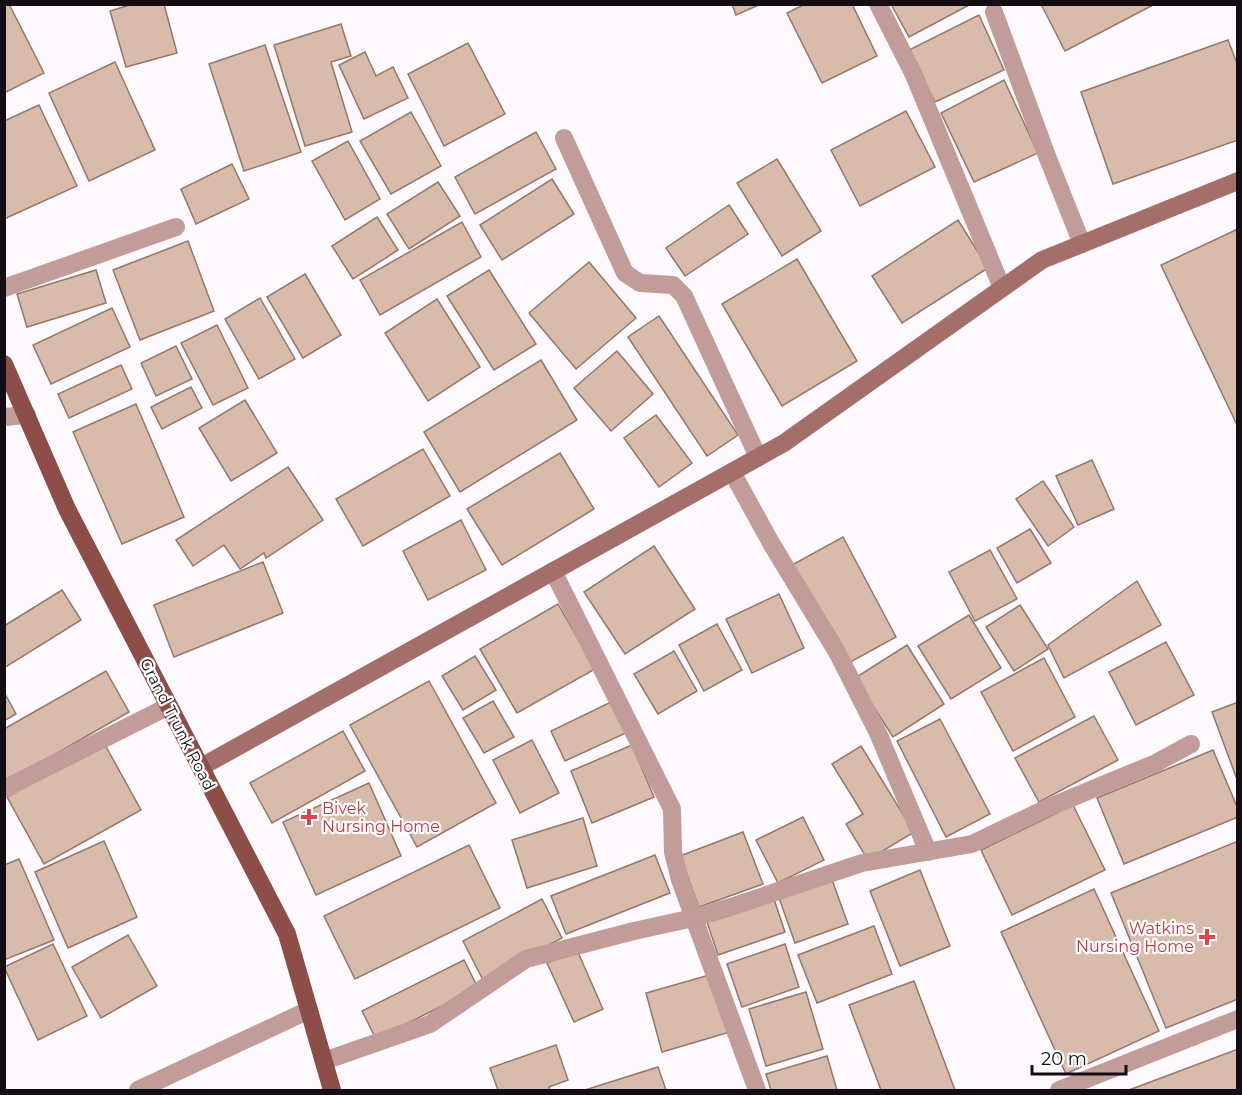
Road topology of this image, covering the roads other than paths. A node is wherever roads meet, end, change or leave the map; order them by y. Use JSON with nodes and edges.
{"nodes":[{"id":1,"x":878,"y":4,"type":"edge"},
{"id":2,"x":994,"y":12,"type":"dead end"},
{"id":3,"x":564,"y":138,"type":"dead end"},
{"id":4,"x":1238,"y":181,"type":"edge"},
{"id":5,"x":176,"y":227,"type":"dead end"},
{"id":6,"x":1082,"y":244,"type":"junction"},
{"id":7,"x":4,"y":288,"type":"edge"},
{"id":8,"x":1002,"y":288,"type":"junction"},
{"id":9,"x":4,"y":364,"type":"edge"},
{"id":10,"x":27,"y":415,"type":"junction"},
{"id":11,"x":4,"y":417,"type":"edge"},
{"id":12,"x":758,"y":457,"type":"junction"},
{"id":13,"x":732,"y":472,"type":"junction"},
{"id":14,"x":553,"y":571,"type":"junction"},
{"id":15,"x":169,"y":706,"type":"junction"},
{"id":16,"x":1191,"y":744,"type":"dead end"},
{"id":17,"x":201,"y":767,"type":"junction"},
{"id":18,"x":4,"y":789,"type":"edge"},
{"id":19,"x":927,"y":852,"type":"junction"},
{"id":20,"x":693,"y":918,"type":"junction"},
{"id":21,"x":309,"y":1010,"type":"junction"},
{"id":22,"x":1238,"y":1019,"type":"edge"},
{"id":23,"x":324,"y":1061,"type":"junction"},
{"id":24,"x":138,"y":1090,"type":"edge"},
{"id":25,"x":332,"y":1090,"type":"edge"},
{"id":26,"x":757,"y":1090,"type":"edge"},
{"id":27,"x":1059,"y":1090,"type":"edge"}],
"edges":[{"from":1,"to":8,"type":"street"},
{"from":2,"to":6,"type":"street"},
{"from":3,"to":12,"type":"street"},
{"from":4,"to":6,"type":"street"},
{"from":5,"to":7,"type":"street"},
{"from":6,"to":8,"type":"street"},
{"from":8,"to":12,"type":"street"},
{"from":9,"to":10,"type":"main road","name":"Grand Trunk Road"},
{"from":10,"to":11,"type":"street"},
{"from":10,"to":15,"type":"main road","name":"Grand Trunk Road"},
{"from":12,"to":13,"type":"street"},
{"from":13,"to":14,"type":"street"},
{"from":13,"to":19,"type":"street"},
{"from":14,"to":17,"type":"street"},
{"from":14,"to":20,"type":"street"},
{"from":15,"to":17,"type":"main road","name":"Grand Trunk Road"},
{"from":15,"to":18,"type":"street"},
{"from":16,"to":19,"type":"street"},
{"from":17,"to":21,"type":"main road","name":"Grand Trunk Road"},
{"from":19,"to":20,"type":"street"},
{"from":20,"to":23,"type":"street"},
{"from":20,"to":26,"type":"street"},
{"from":21,"to":23,"type":"main road","name":"Grand Trunk Road"},
{"from":21,"to":24,"type":"street"},
{"from":22,"to":27,"type":"street"},
{"from":23,"to":25,"type":"main road","name":"Grand Trunk Road"}]}
